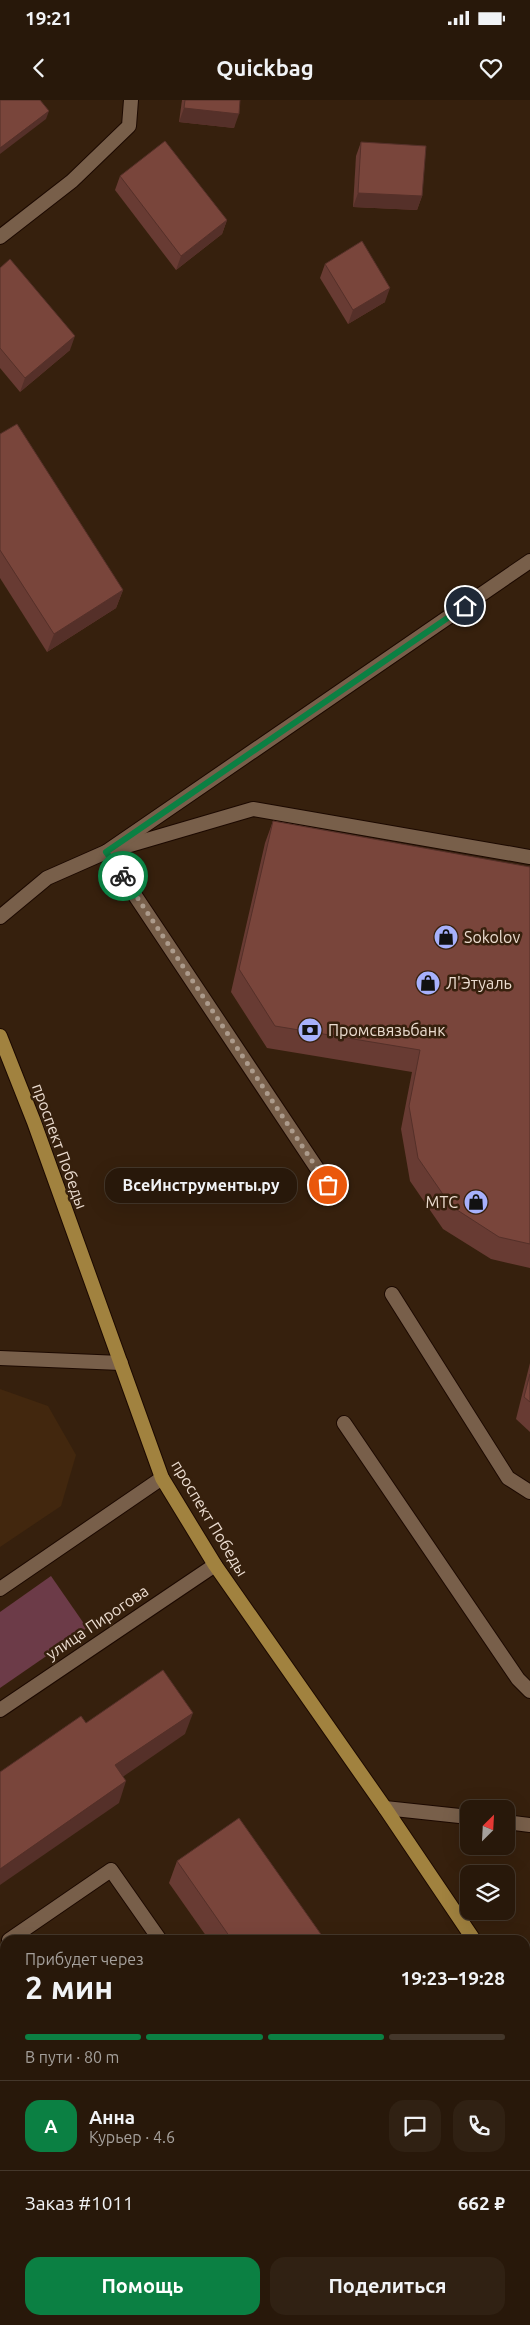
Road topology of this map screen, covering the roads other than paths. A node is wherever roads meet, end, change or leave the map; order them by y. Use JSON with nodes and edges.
{"nodes":[{"id":1,"x":131,"y":100,"type":"edge"},
{"id":2,"x":0,"y":237,"type":"edge"},
{"id":3,"x":530,"y":561,"type":"edge"},
{"id":4,"x":106,"y":852,"type":"junction"},
{"id":5,"x":530,"y":857,"type":"edge"},
{"id":6,"x":0,"y":916,"type":"edge"},
{"id":7,"x":0,"y":1036,"type":"edge"},
{"id":8,"x":328,"y":1185,"type":"dead end"},
{"id":9,"x":392,"y":1294,"type":"dead end"},
{"id":10,"x":0,"y":1358,"type":"edge"},
{"id":11,"x":121,"y":1363,"type":"junction"},
{"id":12,"x":344,"y":1423,"type":"dead end"},
{"id":13,"x":162,"y":1478,"type":"junction"},
{"id":14,"x":530,"y":1492,"type":"edge"},
{"id":15,"x":215,"y":1565,"type":"junction"},
{"id":16,"x":0,"y":1589,"type":"edge"},
{"id":17,"x":530,"y":1691,"type":"edge"},
{"id":18,"x":0,"y":1710,"type":"edge"},
{"id":19,"x":385,"y":1808,"type":"junction"},
{"id":20,"x":460,"y":1817,"type":"edge"},
{"id":21,"x":515,"y":1823,"type":"edge"},
{"id":22,"x":530,"y":1824,"type":"edge"},
{"id":23,"x":16,"y":1935,"type":"edge"},
{"id":24,"x":156,"y":1935,"type":"edge"},
{"id":25,"x":471,"y":1935,"type":"edge"}],
"edges":[{"from":1,"to":2,"type":"street"},
{"from":3,"to":4,"type":"street"},
{"from":4,"to":5,"type":"street"},
{"from":4,"to":6,"type":"street"},
{"from":4,"to":8,"type":"street"},
{"from":7,"to":11,"type":"main road","name":"проспект Победы"},
{"from":9,"to":14,"type":"street"},
{"from":10,"to":11,"type":"street"},
{"from":11,"to":13,"type":"main road","name":"проспект Победы"},
{"from":12,"to":17,"type":"street"},
{"from":13,"to":15,"type":"main road","name":"проспект Победы"},
{"from":13,"to":16,"type":"street"},
{"from":15,"to":18,"type":"street","name":"улица Пирогова"},
{"from":15,"to":19,"type":"main road","name":"проспект Победы"},
{"from":19,"to":20,"type":"street"},
{"from":19,"to":25,"type":"main road","name":"проспект Победы"},
{"from":21,"to":22,"type":"street"},
{"from":23,"to":24,"type":"street"}]}
